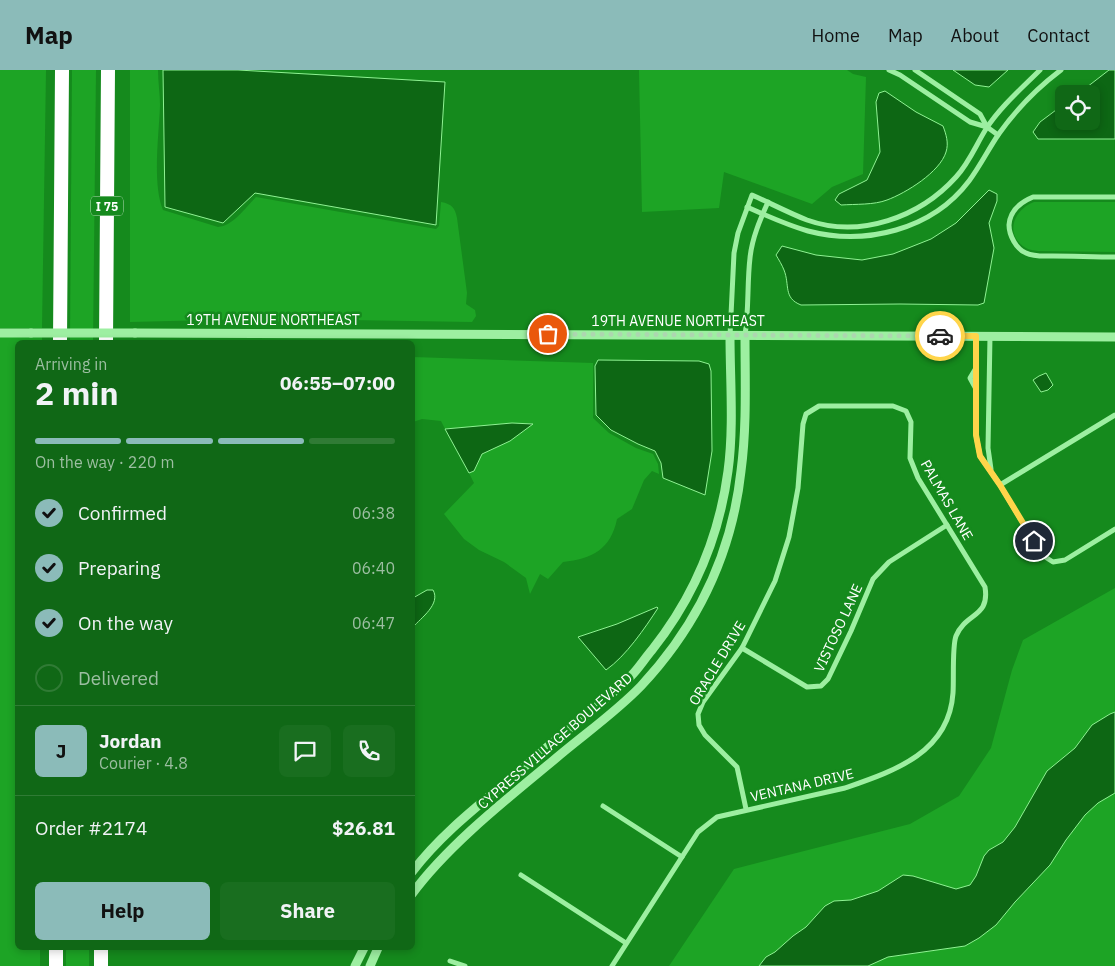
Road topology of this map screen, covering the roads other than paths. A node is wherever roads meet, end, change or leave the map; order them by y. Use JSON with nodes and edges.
{"nodes":[{"id":1,"x":62,"y":70,"type":"edge"},
{"id":2,"x":108,"y":70,"type":"edge"},
{"id":3,"x":889,"y":70,"type":"edge"},
{"id":4,"x":915,"y":70,"type":"edge"},
{"id":5,"x":1040,"y":70,"type":"edge"},
{"id":6,"x":1061,"y":70,"type":"edge"},
{"id":7,"x":987,"y":127,"type":"junction"},
{"id":8,"x":998,"y":135,"type":"junction"},
{"id":9,"x":1115,"y":197,"type":"edge"},
{"id":10,"x":768,"y":202,"type":"junction"},
{"id":11,"x":747,"y":207,"type":"junction"},
{"id":12,"x":763,"y":214,"type":"junction"},
{"id":13,"x":1115,"y":257,"type":"edge"},
{"id":14,"x":0,"y":333,"type":"edge"},
{"id":15,"x":745,"y":335,"type":"junction"},
{"id":16,"x":730,"y":336,"type":"junction"},
{"id":17,"x":976,"y":336,"type":"junction"},
{"id":18,"x":990,"y":336,"type":"junction"},
{"id":19,"x":1115,"y":337,"type":"edge"},
{"id":20,"x":60,"y":340,"type":"edge"},
{"id":21,"x":106,"y":340,"type":"edge"},
{"id":22,"x":976,"y":390,"type":"junction"},
{"id":23,"x":989,"y":390,"type":"junction"},
{"id":24,"x":976,"y":405,"type":"junction"},
{"id":25,"x":989,"y":405,"type":"junction"},
{"id":26,"x":846,"y":406,"type":"joint"},
{"id":27,"x":1115,"y":415,"type":"edge"},
{"id":28,"x":992,"y":472,"type":"junction"},
{"id":29,"x":1000,"y":485,"type":"junction"},
{"id":30,"x":947,"y":525,"type":"junction"},
{"id":31,"x":1115,"y":529,"type":"edge"},
{"id":32,"x":987,"y":598,"type":"joint"},
{"id":33,"x":742,"y":648,"type":"junction"},
{"id":34,"x":603,"y":806,"type":"dead end"},
{"id":35,"x":746,"y":809,"type":"junction"},
{"id":36,"x":682,"y":857,"type":"junction"},
{"id":37,"x":415,"y":868,"type":"edge"},
{"id":38,"x":521,"y":876,"type":"dead end"},
{"id":39,"x":415,"y":891,"type":"edge"},
{"id":40,"x":626,"y":943,"type":"junction"},
{"id":41,"x":56,"y":950,"type":"edge"},
{"id":42,"x":101,"y":950,"type":"edge"},
{"id":43,"x":363,"y":950,"type":"edge"},
{"id":44,"x":377,"y":950,"type":"edge"},
{"id":45,"x":450,"y":961,"type":"dead end"},
{"id":46,"x":56,"y":966,"type":"edge"},
{"id":47,"x":100,"y":966,"type":"edge"},
{"id":48,"x":355,"y":966,"type":"edge"},
{"id":49,"x":370,"y":966,"type":"edge"},
{"id":50,"x":465,"y":966,"type":"edge"},
{"id":51,"x":612,"y":966,"type":"edge"}],
"edges":[{"from":1,"to":20,"type":"highway"},
{"from":2,"to":21,"type":"highway","number":"I 75"},
{"from":3,"to":7,"type":"street"},
{"from":4,"to":7,"type":"street"},
{"from":5,"to":7,"type":"street"},
{"from":6,"to":8,"type":"street"},
{"from":7,"to":8,"type":"street"},
{"from":7,"to":10,"type":"street"},
{"from":8,"to":12,"type":"street"},
{"from":9,"to":13,"type":"street"},
{"from":10,"to":11,"type":"street"},
{"from":10,"to":12,"type":"street"},
{"from":11,"to":12,"type":"street"},
{"from":11,"to":16,"type":"street"},
{"from":12,"to":15,"type":"street"},
{"from":14,"to":16,"type":"street","name":"19TH AVENUE NORTHEAST","bridge":true},
{"from":15,"to":16,"type":"street","name":"19TH AVENUE NORTHEAST"},
{"from":15,"to":17,"type":"street","name":"19TH AVENUE NORTHEAST"},
{"from":15,"to":39,"type":"street","name":"CYPRESS VILLAGE BOULEVARD"},
{"from":16,"to":37,"type":"street","name":"CYPRESS VILLAGE BOULEVARD"},
{"from":17,"to":18,"type":"street","name":"19TH AVENUE NORTHEAST"},
{"from":17,"to":22,"type":"street"},
{"from":18,"to":19,"type":"street","name":"19TH AVENUE NORTHEAST"},
{"from":18,"to":23,"type":"street"},
{"from":22,"to":23,"type":"street"},
{"from":22,"to":24,"type":"street"},
{"from":23,"to":25,"type":"street"},
{"from":24,"to":25,"type":"street"},
{"from":24,"to":28,"type":"street"},
{"from":25,"to":28,"type":"street"},
{"from":26,"to":30,"type":"street","name":"PALMAS LANE"},
{"from":26,"to":33,"type":"street","name":"ORACLE DRIVE"},
{"from":27,"to":29,"type":"street"},
{"from":28,"to":29,"type":"street"},
{"from":29,"to":31,"type":"street"},
{"from":30,"to":32,"type":"street","name":"PALMAS LANE"},
{"from":30,"to":33,"type":"street","name":"VISTOSO LANE"},
{"from":32,"to":35,"type":"street","name":"VENTANA DRIVE"},
{"from":33,"to":35,"type":"street","name":"ORACLE DRIVE"},
{"from":34,"to":36,"type":"street"},
{"from":35,"to":36,"type":"street","name":"VENTANA DRIVE"},
{"from":36,"to":40,"type":"street","name":"VENTANA DRIVE"},
{"from":38,"to":40,"type":"street"},
{"from":40,"to":51,"type":"street","name":"VENTANA DRIVE"},
{"from":41,"to":46,"type":"highway"},
{"from":42,"to":47,"type":"highway"},
{"from":43,"to":48,"type":"street"},
{"from":44,"to":49,"type":"street"},
{"from":45,"to":50,"type":"street"}]}
